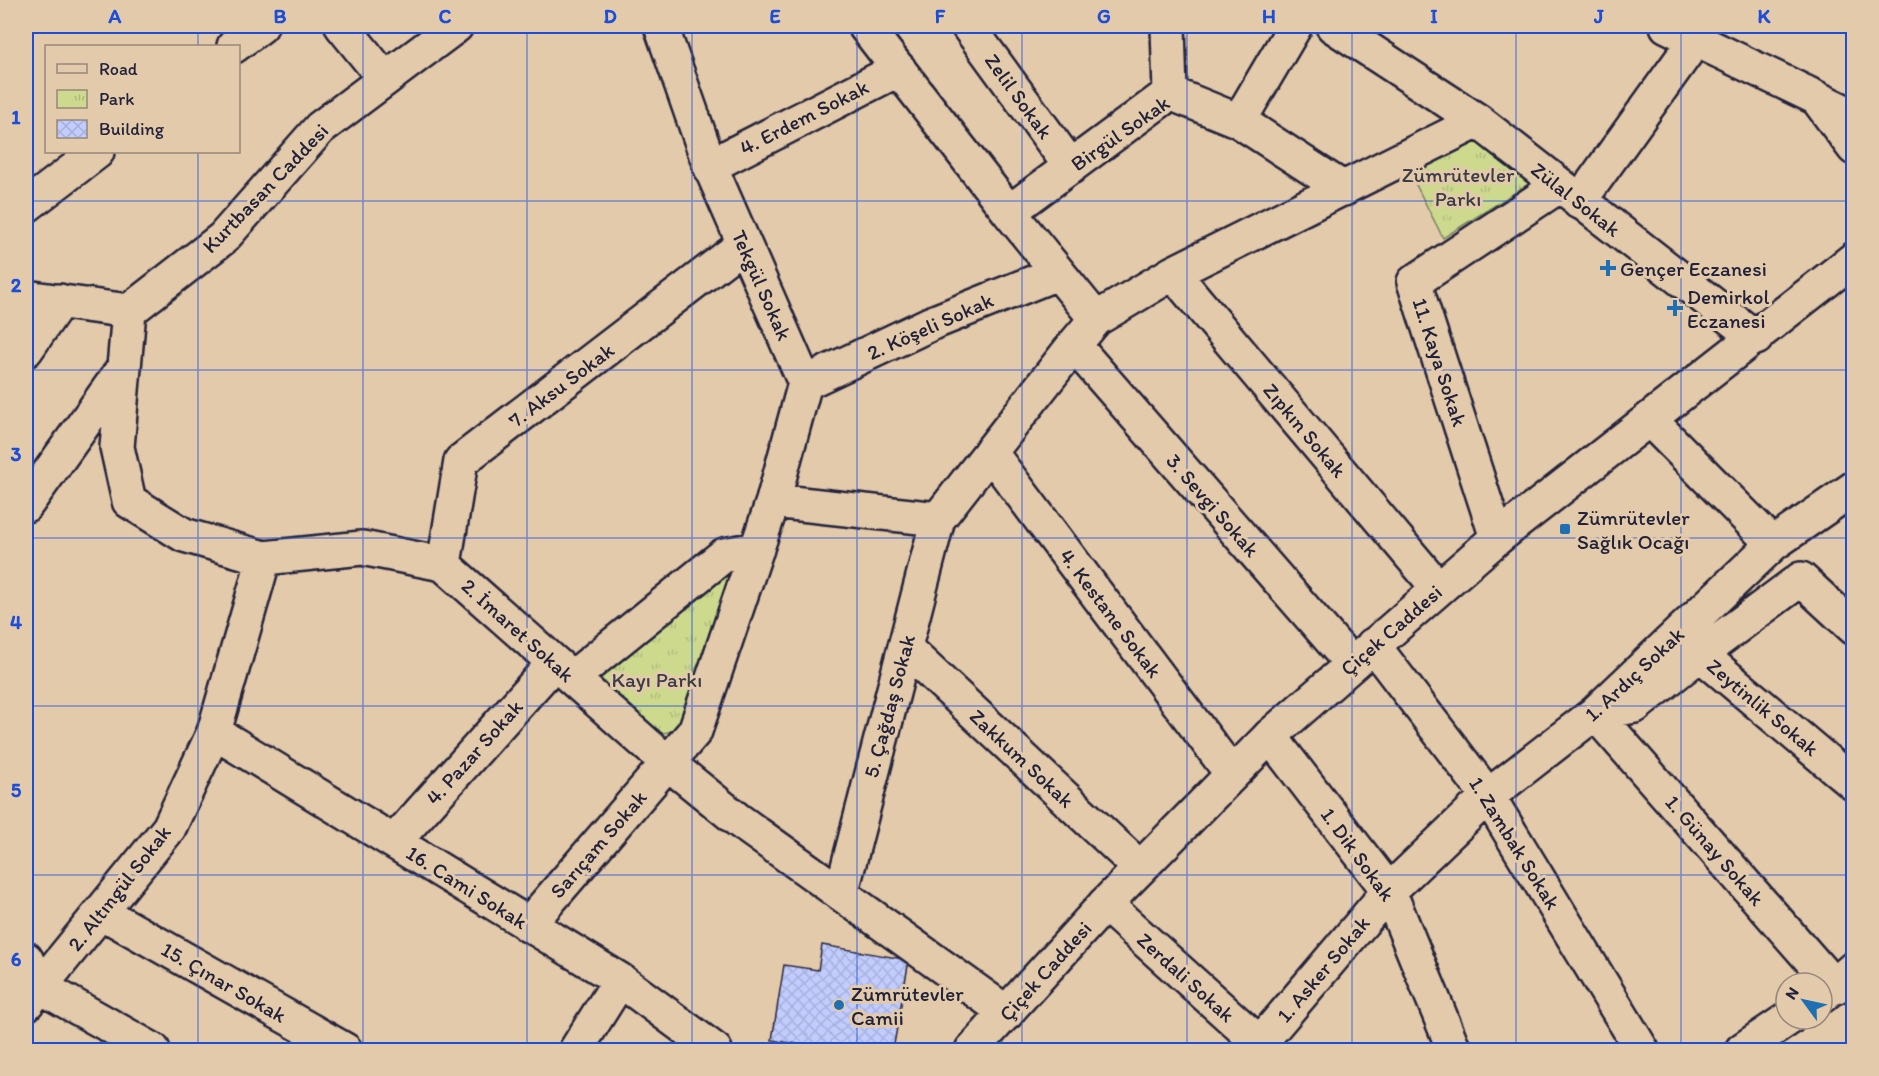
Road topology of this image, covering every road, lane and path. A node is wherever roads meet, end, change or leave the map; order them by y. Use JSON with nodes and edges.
{"nodes":[{"id":1,"x":261,"y":26,"type":"edge"},
{"id":2,"x":342,"y":26,"type":"edge"},
{"id":3,"x":661,"y":26,"type":"edge"},
{"id":4,"x":865,"y":26,"type":"edge"},
{"id":5,"x":1168,"y":26,"type":"edge"},
{"id":6,"x":1295,"y":26,"type":"edge"},
{"id":7,"x":1333,"y":26,"type":"edge"},
{"id":8,"x":1667,"y":26,"type":"edge"},
{"id":9,"x":451,"y":27,"type":"edge"},
{"id":10,"x":983,"y":33,"type":"edge"},
{"id":11,"x":1696,"y":39,"type":"junction"},
{"id":12,"x":235,"y":45,"type":"edge"},
{"id":13,"x":899,"y":69,"type":"junction"},
{"id":14,"x":385,"y":80,"type":"junction"},
{"id":15,"x":1170,"y":93,"type":"junction"},
{"id":16,"x":1816,"y":97,"type":"junction"},
{"id":17,"x":1854,"y":116,"type":"edge"},
{"id":18,"x":1239,"y":121,"type":"junction"},
{"id":19,"x":1478,"y":121,"type":"junction"},
{"id":20,"x":1854,"y":148,"type":"edge"},
{"id":21,"x":96,"y":153,"type":"edge"},
{"id":22,"x":710,"y":166,"type":"junction"},
{"id":23,"x":1071,"y":167,"type":"junction"},
{"id":24,"x":1344,"y":189,"type":"junction"},
{"id":25,"x":1569,"y":194,"type":"junction"},
{"id":26,"x":26,"y":206,"type":"edge"},
{"id":27,"x":1009,"y":212,"type":"junction"},
{"id":28,"x":744,"y":244,"type":"junction"},
{"id":29,"x":1854,"y":259,"type":"edge"},
{"id":30,"x":1057,"y":273,"type":"junction"},
{"id":31,"x":1173,"y":273,"type":"junction"},
{"id":32,"x":26,"y":297,"type":"edge"},
{"id":33,"x":60,"y":300,"type":"junction"},
{"id":34,"x":129,"y":311,"type":"junction"},
{"id":35,"x":1096,"y":319,"type":"junction"},
{"id":36,"x":1756,"y":338,"type":"junction"},
{"id":37,"x":1074,"y":345,"type":"junction"},
{"id":38,"x":26,"y":350,"type":"edge"},
{"id":39,"x":124,"y":368,"type":"junction"},
{"id":40,"x":805,"y":383,"type":"junction"},
{"id":41,"x":1650,"y":420,"type":"junction"},
{"id":42,"x":990,"y":452,"type":"junction"},
{"id":43,"x":1854,"y":488,"type":"edge"},
{"id":44,"x":773,"y":501,"type":"junction"},
{"id":45,"x":26,"y":505,"type":"edge"},
{"id":46,"x":938,"y":519,"type":"junction"},
{"id":47,"x":1497,"y":538,"type":"junction"},
{"id":48,"x":1773,"y":544,"type":"junction"},
{"id":49,"x":757,"y":549,"type":"junction"},
{"id":50,"x":264,"y":558,"type":"junction"},
{"id":51,"x":444,"y":564,"type":"junction"},
{"id":52,"x":1438,"y":588,"type":"junction"},
{"id":53,"x":1854,"y":628,"type":"edge"},
{"id":54,"x":904,"y":648,"type":"junction"},
{"id":55,"x":1363,"y":654,"type":"junction"},
{"id":56,"x":1700,"y":654,"type":"junction"},
{"id":57,"x":563,"y":670,"type":"junction"},
{"id":58,"x":1595,"y":713,"type":"junction"},
{"id":59,"x":214,"y":732,"type":"junction"},
{"id":60,"x":1270,"y":736,"type":"junction"},
{"id":61,"x":669,"y":764,"type":"junction"},
{"id":62,"x":1232,"y":774,"type":"junction"},
{"id":63,"x":1854,"y":784,"type":"edge"},
{"id":64,"x":1488,"y":796,"type":"junction"},
{"id":65,"x":394,"y":842,"type":"junction"},
{"id":66,"x":1140,"y":868,"type":"junction"},
{"id":67,"x":1389,"y":891,"type":"junction"},
{"id":68,"x":841,"y":894,"type":"junction"},
{"id":69,"x":1105,"y":904,"type":"junction"},
{"id":70,"x":103,"y":913,"type":"junction"},
{"id":71,"x":528,"y":925,"type":"junction"},
{"id":72,"x":620,"y":980,"type":"junction"},
{"id":73,"x":30,"y":983,"type":"edge"},
{"id":74,"x":1837,"y":983,"type":"edge"},
{"id":75,"x":1007,"y":1012,"type":"junction"},
{"id":76,"x":1774,"y":1028,"type":"edge"},
{"id":77,"x":1260,"y":1048,"type":"edge"},
{"id":78,"x":153,"y":1050,"type":"edge"},
{"id":79,"x":345,"y":1050,"type":"edge"},
{"id":80,"x":576,"y":1050,"type":"edge"},
{"id":81,"x":715,"y":1050,"type":"edge"},
{"id":82,"x":972,"y":1050,"type":"edge"},
{"id":83,"x":1454,"y":1050,"type":"edge"},
{"id":84,"x":1642,"y":1050,"type":"edge"},
{"id":85,"x":1742,"y":1050,"type":"edge"}],
"edges":[{"from":1,"to":12,"type":"street"},
{"from":2,"to":14,"type":"street"},
{"from":3,"to":22,"type":"street","name":"Tekgül Sokak"},
{"from":4,"to":13,"type":"street"},
{"from":5,"to":15,"type":"street"},
{"from":6,"to":18,"type":"street"},
{"from":7,"to":19,"type":"street","name":"Zülal Sokak"},
{"from":8,"to":11,"type":"street"},
{"from":9,"to":14,"type":"street","name":"Kurtbasan Caddesi"},
{"from":10,"to":23,"type":"street","name":"Zelil Sokak"},
{"from":11,"to":16,"type":"street"},
{"from":11,"to":25,"type":"street"},
{"from":13,"to":22,"type":"street","name":"4. Erdem Sokak"},
{"from":13,"to":27,"type":"street"},
{"from":14,"to":34,"type":"street","name":"Kurtbasan Caddesi"},
{"from":15,"to":18,"type":"street","name":"Birgül Sokak"},
{"from":15,"to":23,"type":"street","name":"Birgül Sokak"},
{"from":16,"to":17,"type":"street"},
{"from":16,"to":20,"type":"street"},
{"from":18,"to":24,"type":"street","name":"Birgül Sokak"},
{"from":19,"to":24,"type":"street"},
{"from":19,"to":25,"type":"street","name":"Zülal Sokak"},
{"from":21,"to":26,"type":"street"},
{"from":22,"to":28,"type":"street","name":"Tekgül Sokak"},
{"from":23,"to":27,"type":"street","name":"Birgül Sokak"},
{"from":24,"to":31,"type":"street"},
{"from":25,"to":36,"type":"street","name":"Zülal Sokak"},
{"from":25,"to":47,"type":"street","name":"11. Kaya Sokak"},
{"from":27,"to":30,"type":"street"},
{"from":28,"to":40,"type":"street","name":"Tekgül Sokak"},
{"from":28,"to":51,"type":"street","name":"7. Aksu Sokak"},
{"from":29,"to":36,"type":"street","name":"Çiçek Caddesi"},
{"from":30,"to":35,"type":"street"},
{"from":30,"to":40,"type":"street","name":"2. Köşeli Sokak"},
{"from":31,"to":35,"type":"street"},
{"from":31,"to":52,"type":"street","name":"Zıpkın Sokak"},
{"from":32,"to":33,"type":"street"},
{"from":33,"to":34,"type":"street"},
{"from":33,"to":38,"type":"street"},
{"from":34,"to":39,"type":"street","name":"2. İmaret Sokak"},
{"from":35,"to":37,"type":"street","name":"5. Çağdaş Sokak"},
{"from":36,"to":41,"type":"street","name":"Çiçek Caddesi"},
{"from":37,"to":42,"type":"street","name":"5. Çağdaş Sokak"},
{"from":37,"to":55,"type":"street","name":"3. Sevgi Sokak"},
{"from":39,"to":45,"type":"street"},
{"from":39,"to":50,"type":"street","name":"2. İmaret Sokak"},
{"from":40,"to":44,"type":"street"},
{"from":41,"to":47,"type":"street","name":"Çiçek Caddesi"},
{"from":41,"to":48,"type":"street"},
{"from":42,"to":46,"type":"street","name":"5. Çağdaş Sokak"},
{"from":42,"to":62,"type":"street","name":"4. Kestane Sokak"},
{"from":43,"to":48,"type":"street","name":"1. Ardıç Sokak"},
{"from":44,"to":46,"type":"street"},
{"from":44,"to":49,"type":"street"},
{"from":46,"to":54,"type":"street","name":"5. Çağdaş Sokak"},
{"from":47,"to":52,"type":"street","name":"Çiçek Caddesi"},
{"from":48,"to":58,"type":"street","name":"1. Ardıç Sokak"},
{"from":49,"to":57,"type":"street"},
{"from":49,"to":61,"type":"street"},
{"from":50,"to":51,"type":"street","name":"2. İmaret Sokak"},
{"from":50,"to":59,"type":"street","name":"2. Altıngül Sokak"},
{"from":51,"to":57,"type":"street","name":"2. İmaret Sokak"},
{"from":52,"to":55,"type":"street","name":"Çiçek Caddesi"},
{"from":53,"to":56,"type":"street"},
{"from":54,"to":66,"type":"street","name":"Zakkum Sokak"},
{"from":54,"to":68,"type":"street","name":"5. Çağdaş Sokak"},
{"from":55,"to":60,"type":"street","name":"Çiçek Caddesi"},
{"from":55,"to":64,"type":"street","name":"1. Zambak Sokak"},
{"from":56,"to":58,"type":"street"},
{"from":56,"to":63,"type":"street","name":"Zeytinlik Sokak"},
{"from":57,"to":61,"type":"street","name":"2. İmaret Sokak"},
{"from":57,"to":65,"type":"street","name":"4. Pazar Sokak"},
{"from":58,"to":64,"type":"street","name":"1. Ardıç Sokak"},
{"from":58,"to":74,"type":"street","name":"1. Günay Sokak"},
{"from":59,"to":65,"type":"street","name":"16. Cami Sokak"},
{"from":59,"to":70,"type":"street","name":"2. Altıngül Sokak"},
{"from":60,"to":62,"type":"street","name":"Çiçek Caddesi"},
{"from":60,"to":67,"type":"street","name":"1. Dik Sokak"},
{"from":61,"to":68,"type":"street","name":"2. İmaret Sokak"},
{"from":61,"to":71,"type":"street","name":"Sarıçam Sokak"},
{"from":62,"to":66,"type":"street","name":"Çiçek Caddesi"},
{"from":64,"to":67,"type":"street","name":"1. Asker Sokak"},
{"from":64,"to":84,"type":"street","name":"1. Zambak Sokak"},
{"from":65,"to":71,"type":"street","name":"16. Cami Sokak"},
{"from":66,"to":69,"type":"street","name":"Çiçek Caddesi"},
{"from":67,"to":77,"type":"street","name":"1. Asker Sokak"},
{"from":67,"to":83,"type":"street","name":"1. Dik Sokak"},
{"from":68,"to":75,"type":"street","name":"2. İmaret Sokak"},
{"from":69,"to":75,"type":"street","name":"Çiçek Caddesi"},
{"from":69,"to":77,"type":"street","name":"Zerdali Sokak"},
{"from":70,"to":73,"type":"street","name":"2. Altıngül Sokak"},
{"from":70,"to":79,"type":"street","name":"15. Çınar Sokak"},
{"from":71,"to":72,"type":"street","name":"16. Cami Sokak"},
{"from":72,"to":80,"type":"street"},
{"from":72,"to":81,"type":"street","name":"16. Cami Sokak"},
{"from":73,"to":78,"type":"street"},
{"from":75,"to":82,"type":"street","name":"Çiçek Caddesi"},
{"from":76,"to":85,"type":"street"}]}
